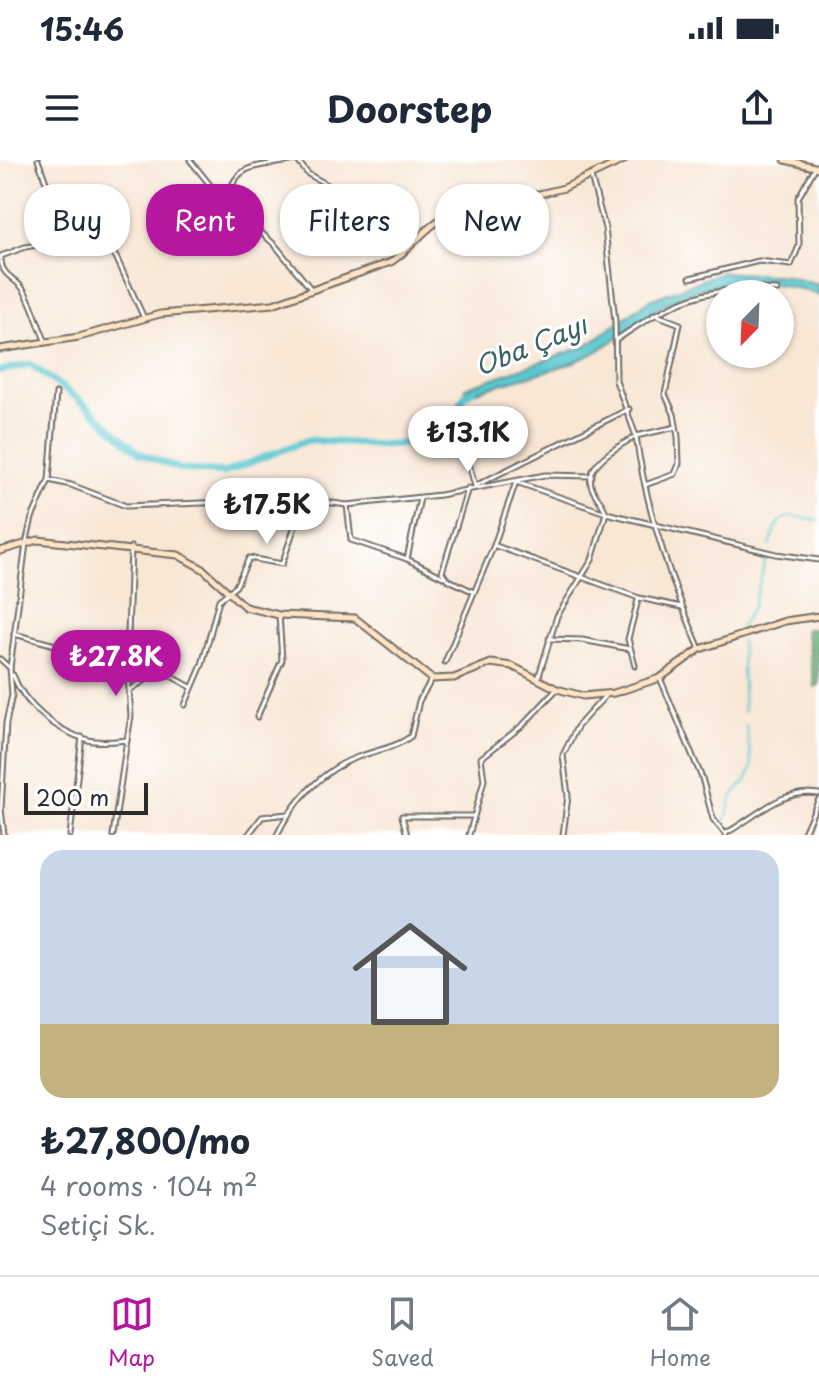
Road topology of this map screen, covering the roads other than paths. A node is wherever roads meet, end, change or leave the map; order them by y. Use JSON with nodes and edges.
{"nodes":[{"id":1,"x":38,"y":160,"type":"edge"},
{"id":2,"x":190,"y":160,"type":"edge"},
{"id":3,"x":296,"y":160,"type":"edge"},
{"id":4,"x":624,"y":160,"type":"edge"},
{"id":5,"x":785,"y":160,"type":"edge"},
{"id":6,"x":817,"y":168,"type":"edge"},
{"id":7,"x":591,"y":177,"type":"junction"},
{"id":8,"x":209,"y":184,"type":"edge"},
{"id":9,"x":231,"y":184,"type":"edge"},
{"id":10,"x":326,"y":184,"type":"edge"},
{"id":11,"x":264,"y":235,"type":"edge"},
{"id":12,"x":115,"y":256,"type":"edge"},
{"id":13,"x":690,"y":278,"type":"dead end"},
{"id":14,"x":311,"y":290,"type":"junction"},
{"id":15,"x":706,"y":291,"type":"edge"},
{"id":16,"x":654,"y":314,"type":"junction"},
{"id":17,"x":144,"y":318,"type":"junction"},
{"id":18,"x":616,"y":340,"type":"junction"},
{"id":19,"x":46,"y":342,"type":"junction"},
{"id":20,"x":0,"y":349,"type":"edge"},
{"id":21,"x":56,"y":393,"type":"dead end"},
{"id":22,"x":629,"y":409,"type":"junction"},
{"id":23,"x":676,"y":427,"type":"junction"},
{"id":24,"x":461,"y":435,"type":"dead end"},
{"id":25,"x":636,"y":436,"type":"junction"},
{"id":26,"x":592,"y":476,"type":"junction"},
{"id":27,"x":49,"y":480,"type":"junction"},
{"id":28,"x":516,"y":482,"type":"junction"},
{"id":29,"x":475,"y":486,"type":"junction"},
{"id":30,"x":643,"y":486,"type":"junction"},
{"id":31,"x":468,"y":488,"type":"junction"},
{"id":32,"x":420,"y":498,"type":"junction"},
{"id":33,"x":304,"y":499,"type":"junction"},
{"id":34,"x":347,"y":505,"type":"junction"},
{"id":35,"x":606,"y":513,"type":"junction"},
{"id":36,"x":655,"y":525,"type":"junction"},
{"id":37,"x":26,"y":543,"type":"junction"},
{"id":38,"x":494,"y":545,"type":"junction"},
{"id":39,"x":131,"y":547,"type":"junction"},
{"id":40,"x":0,"y":551,"type":"edge"},
{"id":41,"x":407,"y":559,"type":"junction"},
{"id":42,"x":819,"y":560,"type":"edge"},
{"id":43,"x":585,"y":576,"type":"junction"},
{"id":44,"x":443,"y":577,"type":"junction"},
{"id":45,"x":227,"y":591,"type":"junction"},
{"id":46,"x":474,"y":592,"type":"junction"},
{"id":47,"x":639,"y":598,"type":"junction"},
{"id":48,"x":682,"y":607,"type":"junction"},
{"id":49,"x":279,"y":615,"type":"junction"},
{"id":50,"x":819,"y":616,"type":"edge"},
{"id":51,"x":14,"y":634,"type":"junction"},
{"id":52,"x":549,"y":639,"type":"junction"},
{"id":53,"x":630,"y":649,"type":"junction"},
{"id":54,"x":700,"y":649,"type":"junction"},
{"id":55,"x":0,"y":659,"type":"edge"},
{"id":56,"x":445,"y":662,"type":"dead end"},
{"id":57,"x":127,"y":664,"type":"junction"},
{"id":58,"x":635,"y":666,"type":"dead end"},
{"id":59,"x":10,"y":668,"type":"junction"},
{"id":60,"x":660,"y":678,"type":"junction"},
{"id":61,"x":432,"y":679,"type":"junction"},
{"id":62,"x":538,"y":679,"type":"junction"},
{"id":63,"x":191,"y":687,"type":"junction"},
{"id":64,"x":557,"y":689,"type":"junction"},
{"id":65,"x":129,"y":690,"type":"junction"},
{"id":66,"x":607,"y":693,"type":"junction"},
{"id":67,"x":19,"y":694,"type":"junction"},
{"id":68,"x":12,"y":695,"type":"junction"},
{"id":69,"x":185,"y":705,"type":"dead end"},
{"id":70,"x":257,"y":717,"type":"dead end"},
{"id":71,"x":82,"y":737,"type":"junction"},
{"id":72,"x":127,"y":740,"type":"junction"},
{"id":73,"x":819,"y":797,"type":"edge"},
{"id":74,"x":287,"y":814,"type":"junction"},
{"id":75,"x":473,"y":816,"type":"junction"},
{"id":76,"x":726,"y":834,"type":"edge"},
{"id":77,"x":4,"y":835,"type":"edge"},
{"id":78,"x":70,"y":835,"type":"edge"},
{"id":79,"x":113,"y":835,"type":"edge"},
{"id":80,"x":248,"y":835,"type":"edge"},
{"id":81,"x":277,"y":835,"type":"edge"},
{"id":82,"x":407,"y":835,"type":"edge"},
{"id":83,"x":469,"y":835,"type":"edge"},
{"id":84,"x":563,"y":835,"type":"edge"},
{"id":85,"x":803,"y":835,"type":"edge"}],
"edges":[{"from":1,"to":19,"type":"street"},
{"from":2,"to":8,"type":"street"},
{"from":3,"to":9,"type":"street"},
{"from":3,"to":10,"type":"street"},
{"from":4,"to":7,"type":"street"},
{"from":5,"to":6,"type":"street"},
{"from":6,"to":13,"type":"street"},
{"from":7,"to":14,"type":"street"},
{"from":7,"to":18,"type":"street"},
{"from":11,"to":14,"type":"street"},
{"from":12,"to":17,"type":"street"},
{"from":14,"to":17,"type":"street"},
{"from":15,"to":16,"type":"street"},
{"from":16,"to":18,"type":"street"},
{"from":16,"to":23,"type":"street"},
{"from":17,"to":19,"type":"street"},
{"from":18,"to":22,"type":"street"},
{"from":19,"to":20,"type":"street"},
{"from":21,"to":27,"type":"street"},
{"from":22,"to":25,"type":"street"},
{"from":22,"to":29,"type":"street"},
{"from":23,"to":25,"type":"street"},
{"from":23,"to":30,"type":"street"},
{"from":24,"to":29,"type":"street"},
{"from":25,"to":26,"type":"street"},
{"from":25,"to":30,"type":"street"},
{"from":26,"to":28,"type":"street"},
{"from":26,"to":35,"type":"street"},
{"from":27,"to":33,"type":"street"},
{"from":27,"to":37,"type":"street"},
{"from":28,"to":29,"type":"street"},
{"from":28,"to":35,"type":"street"},
{"from":28,"to":38,"type":"street"},
{"from":29,"to":31,"type":"street"},
{"from":30,"to":36,"type":"street"},
{"from":31,"to":32,"type":"street"},
{"from":31,"to":44,"type":"street"},
{"from":32,"to":34,"type":"street"},
{"from":32,"to":41,"type":"street"},
{"from":33,"to":34,"type":"street"},
{"from":33,"to":45,"type":"street"},
{"from":34,"to":41,"type":"street"},
{"from":35,"to":36,"type":"street"},
{"from":35,"to":43,"type":"street"},
{"from":36,"to":42,"type":"street"},
{"from":36,"to":48,"type":"street"},
{"from":37,"to":39,"type":"street"},
{"from":37,"to":40,"type":"street"},
{"from":37,"to":51,"type":"street"},
{"from":38,"to":43,"type":"street"},
{"from":38,"to":46,"type":"street"},
{"from":39,"to":45,"type":"street"},
{"from":39,"to":57,"type":"street"},
{"from":41,"to":44,"type":"street"},
{"from":43,"to":47,"type":"street"},
{"from":43,"to":52,"type":"street"},
{"from":44,"to":46,"type":"street"},
{"from":45,"to":49,"type":"street"},
{"from":45,"to":63,"type":"street"},
{"from":46,"to":56,"type":"street"},
{"from":47,"to":48,"type":"street"},
{"from":47,"to":53,"type":"street"},
{"from":48,"to":54,"type":"street"},
{"from":49,"to":61,"type":"street"},
{"from":49,"to":70,"type":"street"},
{"from":50,"to":54,"type":"street"},
{"from":51,"to":57,"type":"street"},
{"from":51,"to":59,"type":"street"},
{"from":52,"to":53,"type":"street"},
{"from":52,"to":62,"type":"street"},
{"from":53,"to":58,"type":"street"},
{"from":54,"to":60,"type":"street"},
{"from":55,"to":59,"type":"street"},
{"from":57,"to":65,"type":"street"},
{"from":59,"to":67,"type":"street"},
{"from":59,"to":68,"type":"street"},
{"from":60,"to":66,"type":"street"},
{"from":60,"to":76,"type":"street"},
{"from":61,"to":62,"type":"street"},
{"from":61,"to":74,"type":"street"},
{"from":62,"to":64,"type":"street"},
{"from":63,"to":65,"type":"street"},
{"from":63,"to":69,"type":"street"},
{"from":64,"to":66,"type":"street"},
{"from":64,"to":75,"type":"street"},
{"from":65,"to":72,"type":"street"},
{"from":66,"to":84,"type":"street"},
{"from":67,"to":68,"type":"street"},
{"from":67,"to":71,"type":"street"},
{"from":68,"to":77,"type":"street"},
{"from":71,"to":72,"type":"street"},
{"from":71,"to":78,"type":"street"},
{"from":72,"to":79,"type":"street"},
{"from":73,"to":76,"type":"street"},
{"from":73,"to":85,"type":"street"},
{"from":74,"to":80,"type":"street"},
{"from":74,"to":81,"type":"street"},
{"from":75,"to":82,"type":"street"},
{"from":75,"to":83,"type":"street"}]}
